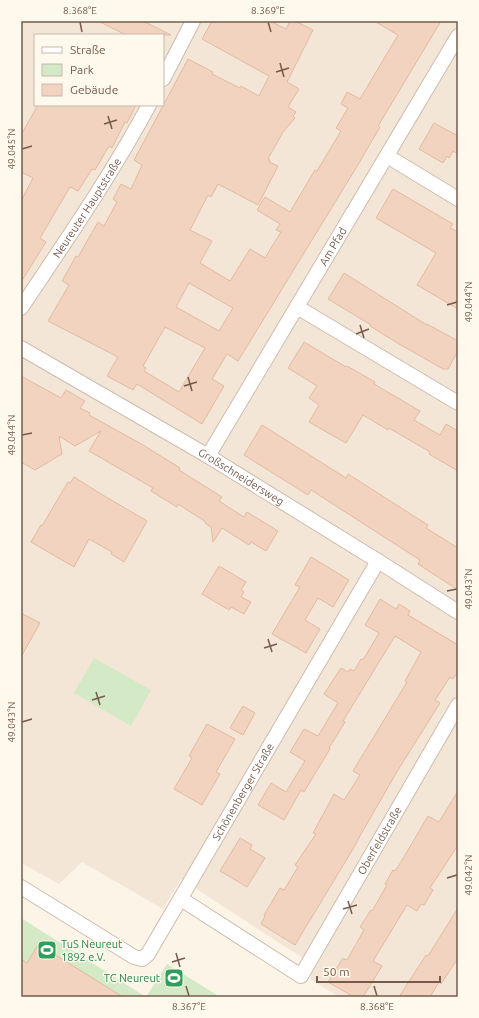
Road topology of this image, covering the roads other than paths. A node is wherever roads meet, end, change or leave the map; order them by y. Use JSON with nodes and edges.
{"nodes":[{"id":1,"x":193,"y":21,"type":"edge"},
{"id":2,"x":458,"y":36,"type":"edge"},
{"id":3,"x":164,"y":77,"type":"edge"},
{"id":4,"x":148,"y":106,"type":"edge"},
{"id":5,"x":387,"y":156,"type":"junction"},
{"id":6,"x":458,"y":199,"type":"edge"},
{"id":7,"x":297,"y":307,"type":"junction"},
{"id":8,"x":21,"y":308,"type":"edge"},
{"id":9,"x":21,"y":348,"type":"edge"},
{"id":10,"x":458,"y":403,"type":"edge"},
{"id":11,"x":208,"y":456,"type":"junction"},
{"id":12,"x":378,"y":561,"type":"junction"},
{"id":13,"x":458,"y":612,"type":"edge"},
{"id":14,"x":458,"y":705,"type":"edge"},
{"id":15,"x":21,"y":887,"type":"edge"},
{"id":16,"x":181,"y":899,"type":"junction"}],
"edges":[{"from":1,"to":3,"type":"street"},
{"from":2,"to":5,"type":"street","name":"Am Pfad"},
{"from":4,"to":8,"type":"street","name":"Neureuter Hauptstraße"},
{"from":5,"to":6,"type":"street"},
{"from":5,"to":7,"type":"street","name":"Am Pfad"},
{"from":7,"to":10,"type":"street"},
{"from":7,"to":11,"type":"street","name":"Am Pfad"},
{"from":9,"to":11,"type":"street","name":"Großschneidersweg"},
{"from":11,"to":12,"type":"street","name":"Großschneidersweg"},
{"from":12,"to":13,"type":"street","name":"Großschneidersweg"},
{"from":12,"to":16,"type":"street","name":"Schönenberger Straße"},
{"from":14,"to":16,"type":"street","name":"Oberfeldstraße"},
{"from":15,"to":16,"type":"street","name":"Schönenberger Straße"}]}
